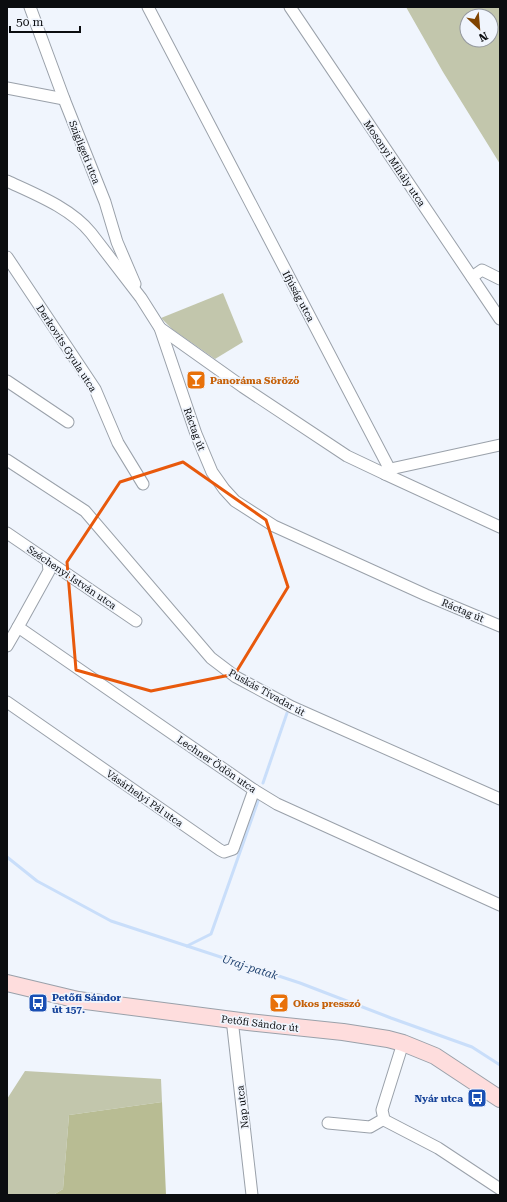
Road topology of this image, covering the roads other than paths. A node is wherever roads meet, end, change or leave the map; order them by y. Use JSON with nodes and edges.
{"nodes":[{"id":1,"x":30,"y":7,"type":"edge"},
{"id":2,"x":148,"y":7,"type":"edge"},
{"id":3,"x":290,"y":7,"type":"edge"},
{"id":4,"x":7,"y":88,"type":"edge"},
{"id":5,"x":64,"y":99,"type":"junction"},
{"id":6,"x":7,"y":181,"type":"edge"},
{"id":7,"x":7,"y":257,"type":"edge"},
{"id":8,"x":472,"y":277,"type":"junction"},
{"id":9,"x":500,"y":279,"type":"edge"},
{"id":10,"x":141,"y":298,"type":"junction"},
{"id":11,"x":500,"y":319,"type":"edge"},
{"id":12,"x":160,"y":328,"type":"junction"},
{"id":13,"x":7,"y":381,"type":"edge"},
{"id":14,"x":68,"y":422,"type":"dead end"},
{"id":15,"x":500,"y":445,"type":"edge"},
{"id":16,"x":7,"y":460,"type":"edge"},
{"id":17,"x":385,"y":474,"type":"junction"},
{"id":18,"x":143,"y":484,"type":"dead end"},
{"id":19,"x":500,"y":527,"type":"edge"},
{"id":20,"x":7,"y":533,"type":"edge"},
{"id":21,"x":48,"y":561,"type":"junction"},
{"id":22,"x":136,"y":621,"type":"dead end"},
{"id":23,"x":500,"y":626,"type":"edge"},
{"id":24,"x":18,"y":627,"type":"junction"},
{"id":25,"x":7,"y":646,"type":"edge"},
{"id":26,"x":7,"y":702,"type":"edge"},
{"id":27,"x":254,"y":790,"type":"junction"},
{"id":28,"x":500,"y":799,"type":"edge"},
{"id":29,"x":500,"y":905,"type":"edge"},
{"id":30,"x":7,"y":983,"type":"edge"},
{"id":31,"x":232,"y":1019,"type":"junction"},
{"id":32,"x":403,"y":1043,"type":"junction"},
{"id":33,"x":500,"y":1100,"type":"edge"},
{"id":34,"x":384,"y":1119,"type":"junction"},
{"id":35,"x":328,"y":1123,"type":"dead end"},
{"id":36,"x":500,"y":1189,"type":"edge"},
{"id":37,"x":252,"y":1195,"type":"edge"}],
"edges":[{"from":1,"to":5,"type":"street","name":"Szigligeti utca"},
{"from":2,"to":17,"type":"street","name":"Ifjúság utca"},
{"from":3,"to":8,"type":"street","name":"Mosonyi Mihály utca"},
{"from":4,"to":5,"type":"street"},
{"from":5,"to":10,"type":"street","name":"Szigligeti utca"},
{"from":6,"to":10,"type":"street"},
{"from":7,"to":18,"type":"street","name":"Derkovits Gyula utca"},
{"from":8,"to":9,"type":"street"},
{"from":8,"to":11,"type":"street","name":"Mosonyi Mihály utca"},
{"from":10,"to":12,"type":"street"},
{"from":12,"to":17,"type":"street"},
{"from":12,"to":23,"type":"street","name":"Ráctag út"},
{"from":13,"to":14,"type":"street"},
{"from":15,"to":17,"type":"street"},
{"from":16,"to":28,"type":"street","name":"Puskás Tivadar út"},
{"from":17,"to":19,"type":"street"},
{"from":20,"to":21,"type":"street","name":"Széchenyi István utca"},
{"from":21,"to":22,"type":"street","name":"Széchenyi István utca"},
{"from":21,"to":24,"type":"street"},
{"from":24,"to":25,"type":"street"},
{"from":24,"to":27,"type":"street","name":"Lechner Ödön utca"},
{"from":26,"to":27,"type":"street","name":"Vásárhelyi Pál utca"},
{"from":27,"to":29,"type":"street","name":"Lechner Ödön utca"},
{"from":30,"to":31,"type":"street","name":"Petőfi Sándor út"},
{"from":31,"to":32,"type":"street","name":"Petőfi Sándor út"},
{"from":31,"to":37,"type":"street","name":"Nap utca"},
{"from":32,"to":33,"type":"street","name":"Petőfi Sándor út"},
{"from":32,"to":34,"type":"street"},
{"from":34,"to":35,"type":"street"},
{"from":34,"to":36,"type":"street"}]}
